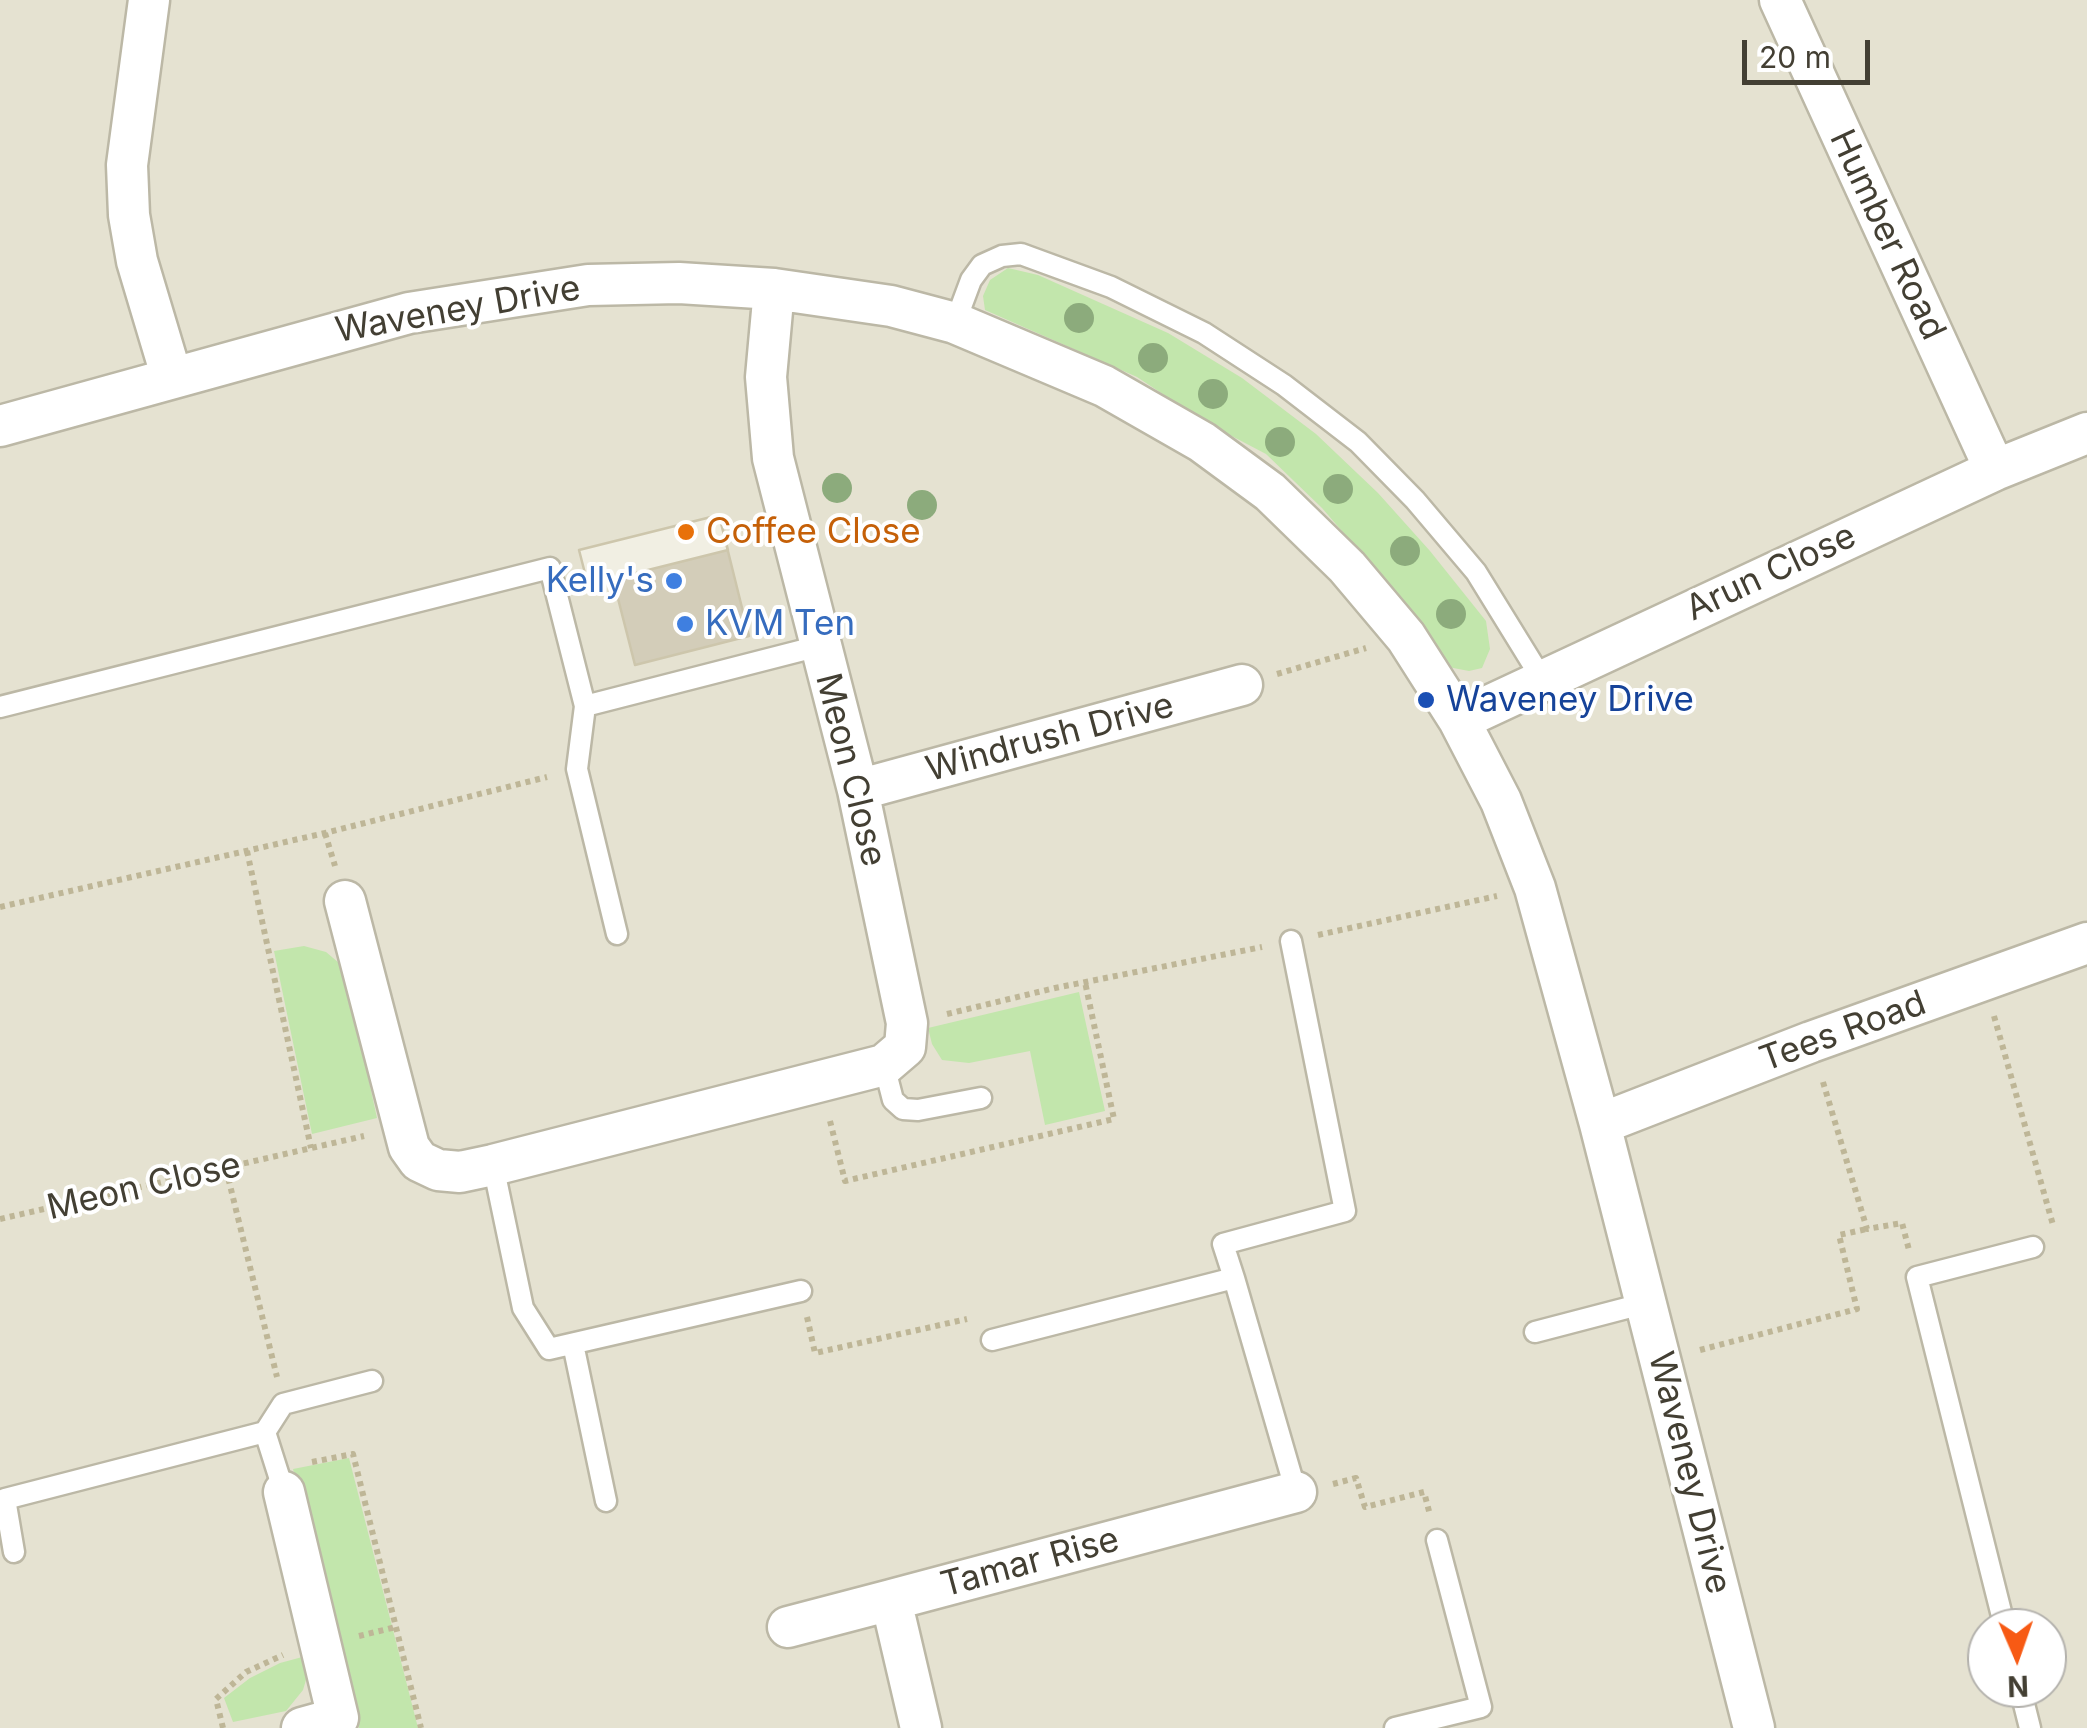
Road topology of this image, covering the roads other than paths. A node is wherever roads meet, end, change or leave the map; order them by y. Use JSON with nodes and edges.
{"nodes":[{"id":1,"x":148,"y":0,"type":"edge"},
{"id":2,"x":1780,"y":0,"type":"edge"},
{"id":3,"x":774,"y":288,"type":"junction"},
{"id":4,"x":955,"y":323,"type":"junction"},
{"id":5,"x":172,"y":378,"type":"junction"},
{"id":6,"x":0,"y":426,"type":"edge"},
{"id":7,"x":2087,"y":433,"type":"edge"},
{"id":8,"x":1995,"y":470,"type":"junction"},
{"id":9,"x":820,"y":646,"type":"junction"},
{"id":10,"x":1542,"y":678,"type":"junction"},
{"id":11,"x":1242,"y":685,"type":"road end"},
{"id":12,"x":585,"y":706,"type":"junction"},
{"id":13,"x":0,"y":707,"type":"edge"},
{"id":14,"x":1459,"y":720,"type":"junction"},
{"id":15,"x":858,"y":790,"type":"junction"},
{"id":16,"x":345,"y":901,"type":"dead end"},
{"id":17,"x":616,"y":934,"type":"dead end"},
{"id":18,"x":1290,"y":941,"type":"road end"},
{"id":19,"x":2087,"y":943,"type":"edge"},
{"id":20,"x":884,"y":1064,"type":"junction"},
{"id":21,"x":981,"y":1098,"type":"dead end"},
{"id":22,"x":1600,"y":1124,"type":"junction"},
{"id":23,"x":493,"y":1166,"type":"junction"},
{"id":24,"x":2033,"y":1247,"type":"road end"},
{"id":25,"x":1234,"y":1278,"type":"junction"},
{"id":26,"x":801,"y":1292,"type":"road end"},
{"id":27,"x":1646,"y":1303,"type":"junction"},
{"id":28,"x":1535,"y":1332,"type":"dead end"},
{"id":29,"x":992,"y":1340,"type":"road end"},
{"id":30,"x":573,"y":1344,"type":"junction"},
{"id":31,"x":372,"y":1381,"type":"dead end"},
{"id":32,"x":265,"y":1432,"type":"junction"},
{"id":33,"x":280,"y":1481,"type":"joint"},
{"id":34,"x":1296,"y":1492,"type":"joint"},
{"id":35,"x":606,"y":1501,"type":"dead end"},
{"id":36,"x":1437,"y":1540,"type":"road end"},
{"id":37,"x":14,"y":1552,"type":"dead end"},
{"id":38,"x":891,"y":1600,"type":"junction"},
{"id":39,"x":2000,"y":1608,"type":"edge"},
{"id":40,"x":788,"y":1626,"type":"dead end"},
{"id":41,"x":302,"y":1728,"type":"edge"},
{"id":42,"x":921,"y":1728,"type":"edge"},
{"id":43,"x":1395,"y":1728,"type":"edge"},
{"id":44,"x":1754,"y":1728,"type":"edge"}],
"edges":[{"from":1,"to":5,"type":"street"},
{"from":2,"to":8,"type":"street","name":"Humber Road"},
{"from":3,"to":4,"type":"street","name":"Waveney Drive"},
{"from":3,"to":5,"type":"street","name":"Waveney Drive"},
{"from":3,"to":9,"type":"street","name":"Meon Close"},
{"from":4,"to":10,"type":"lane"},
{"from":4,"to":14,"type":"street","name":"Waveney Drive"},
{"from":5,"to":6,"type":"street","name":"Waveney Drive"},
{"from":7,"to":8,"type":"street","name":"Arun Close"},
{"from":8,"to":10,"type":"street","name":"Arun Close"},
{"from":9,"to":12,"type":"lane"},
{"from":9,"to":15,"type":"street","name":"Meon Close"},
{"from":10,"to":14,"type":"street","name":"Arun Close"},
{"from":11,"to":15,"type":"street","name":"Windrush Drive"},
{"from":12,"to":13,"type":"lane"},
{"from":12,"to":17,"type":"lane"},
{"from":14,"to":22,"type":"street","name":"Waveney Drive"},
{"from":15,"to":20,"type":"street","name":"Meon Close"},
{"from":16,"to":23,"type":"street"},
{"from":18,"to":25,"type":"lane"},
{"from":19,"to":22,"type":"street","name":"Tees Road"},
{"from":20,"to":21,"type":"lane"},
{"from":20,"to":23,"type":"street"},
{"from":22,"to":27,"type":"street","name":"Waveney Drive"},
{"from":23,"to":30,"type":"lane"},
{"from":24,"to":39,"type":"lane"},
{"from":25,"to":29,"type":"lane"},
{"from":25,"to":34,"type":"lane"},
{"from":26,"to":30,"type":"lane"},
{"from":27,"to":28,"type":"lane"},
{"from":27,"to":44,"type":"street","name":"Waveney Drive"},
{"from":30,"to":35,"type":"lane"},
{"from":31,"to":32,"type":"lane"},
{"from":32,"to":33,"type":"lane"},
{"from":32,"to":37,"type":"lane"},
{"from":33,"to":41,"type":"street"},
{"from":34,"to":38,"type":"street","name":"Tamar Rise"},
{"from":36,"to":43,"type":"lane"},
{"from":38,"to":40,"type":"street","name":"Tamar Rise"},
{"from":38,"to":42,"type":"street"}]}
